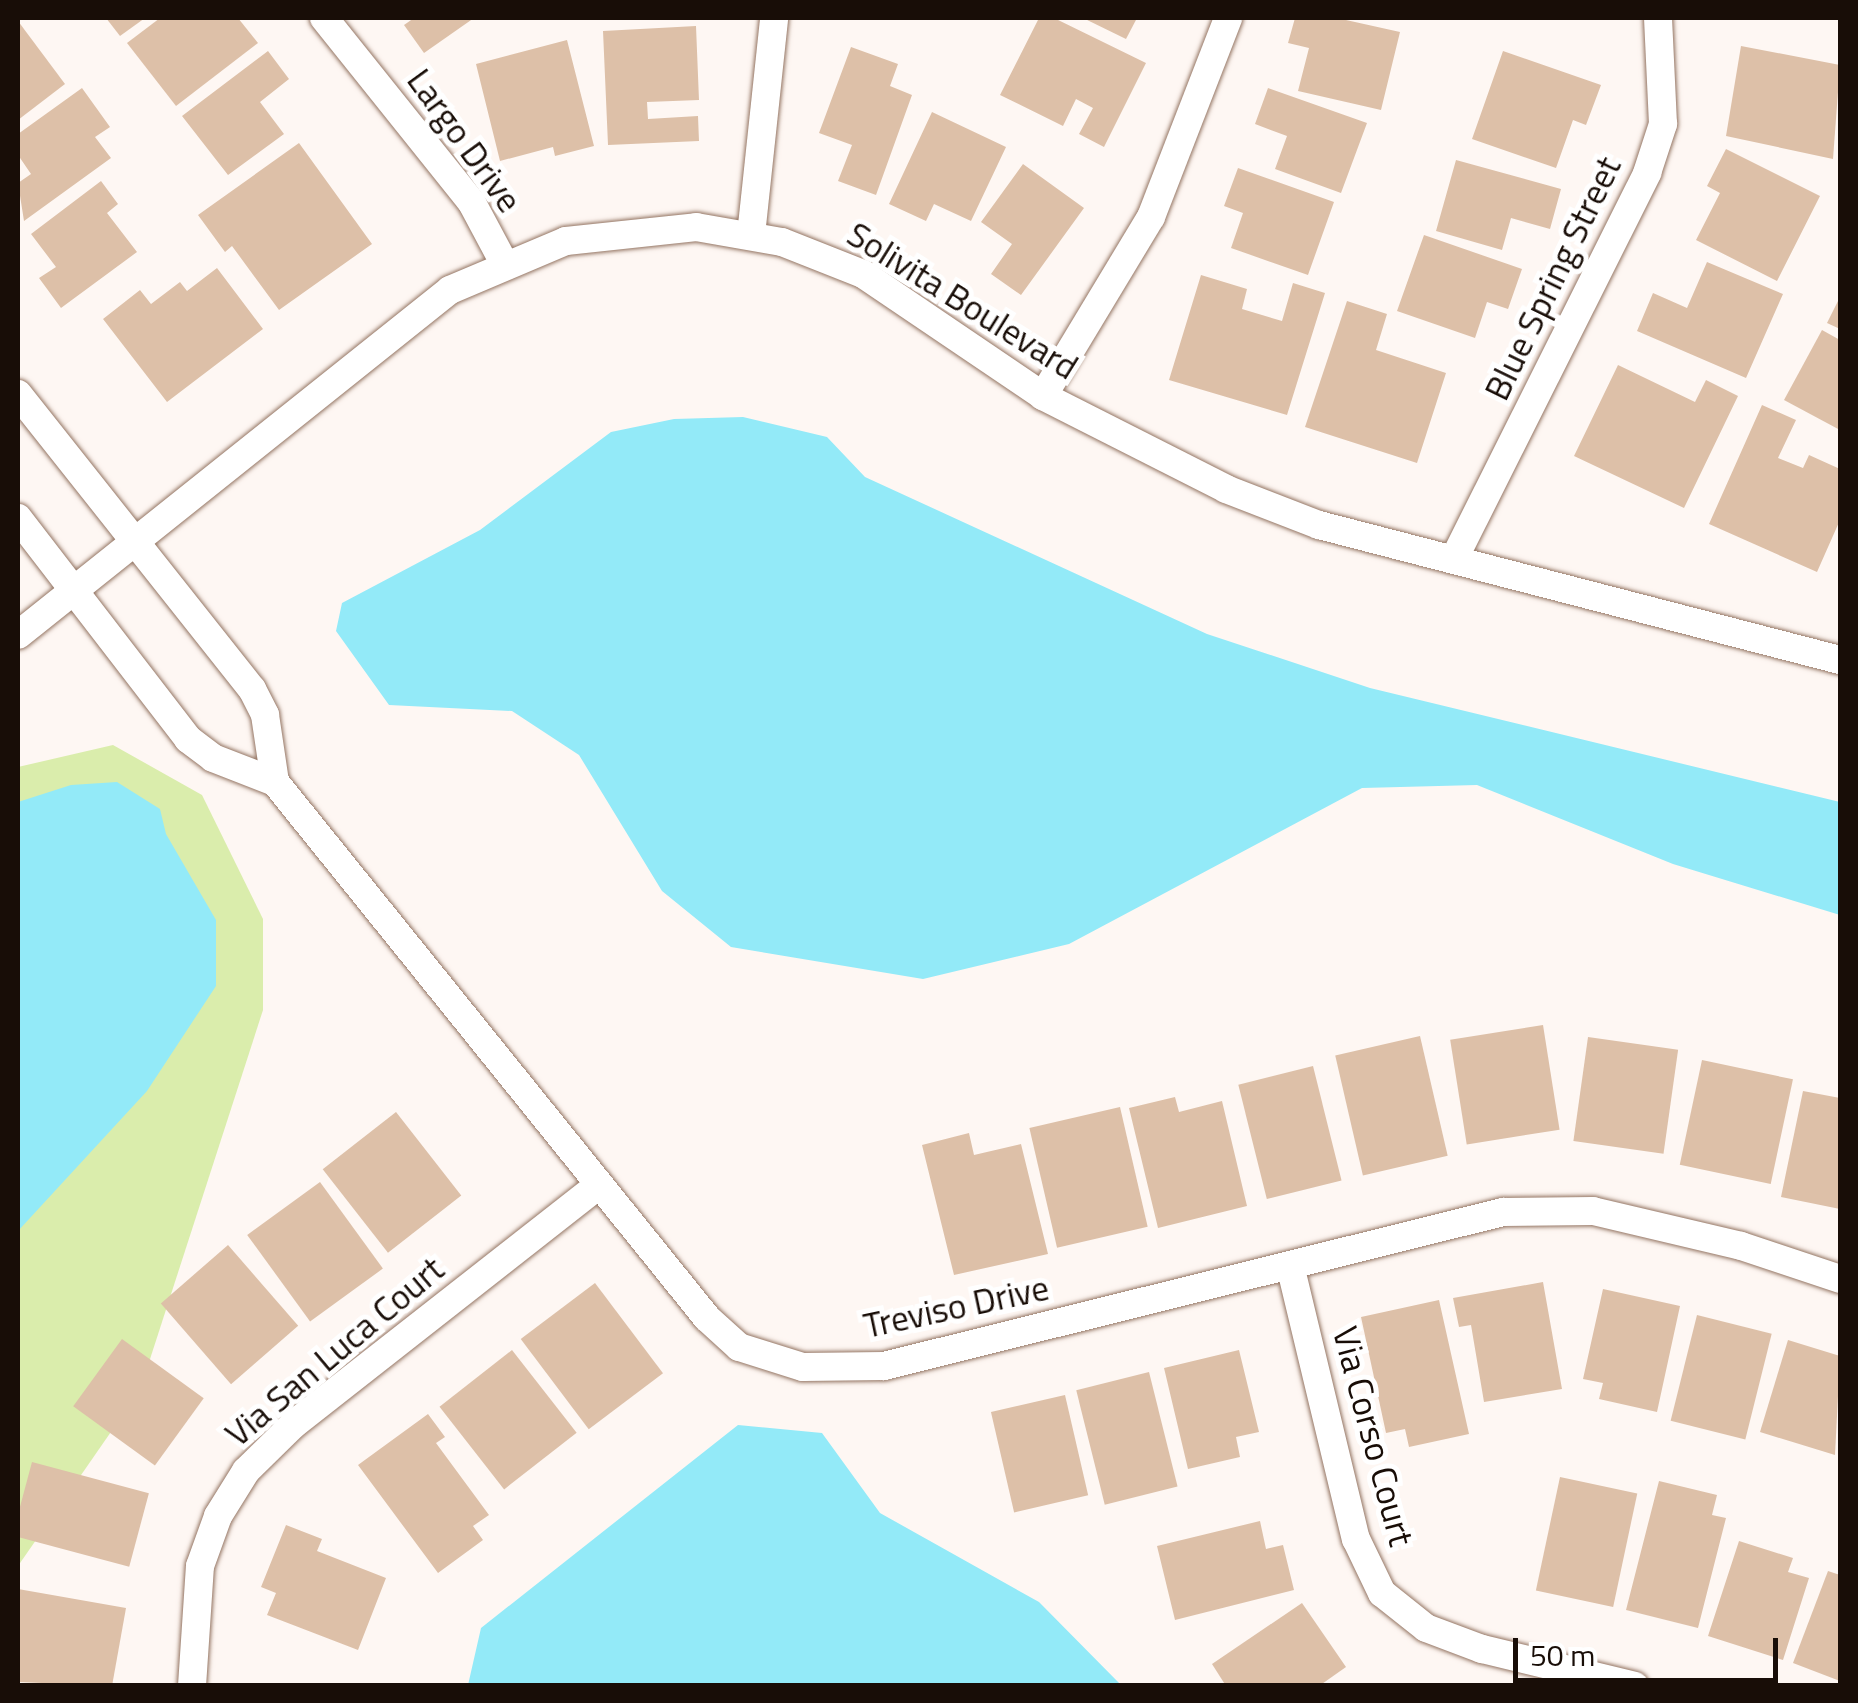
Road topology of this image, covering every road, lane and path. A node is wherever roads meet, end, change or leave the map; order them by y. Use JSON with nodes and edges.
{"nodes":[{"id":1,"x":324,"y":18,"type":"edge"},
{"id":2,"x":774,"y":18,"type":"edge"},
{"id":3,"x":1228,"y":18,"type":"edge"},
{"id":4,"x":1658,"y":18,"type":"edge"},
{"id":5,"x":752,"y":234,"type":"junction"},
{"id":6,"x":504,"y":263,"type":"junction"},
{"id":7,"x":18,"y":394,"type":"edge"},
{"id":8,"x":1043,"y":396,"type":"junction"},
{"id":9,"x":18,"y":518,"type":"edge"},
{"id":10,"x":134,"y":540,"type":"junction"},
{"id":11,"x":1454,"y":559,"type":"junction"},
{"id":12,"x":73,"y":591,"type":"junction"},
{"id":13,"x":18,"y":635,"type":"edge"},
{"id":14,"x":1840,"y":660,"type":"edge"},
{"id":15,"x":276,"y":782,"type":"junction"},
{"id":16,"x":599,"y":1185,"type":"junction"},
{"id":17,"x":1290,"y":1265,"type":"junction"},
{"id":18,"x":1840,"y":1280,"type":"edge"},
{"id":19,"x":192,"y":1686,"type":"edge"},
{"id":20,"x":1635,"y":1686,"type":"edge"}],
"edges":[{"from":1,"to":6,"type":"street","name":"Largo Drive"},
{"from":2,"to":5,"type":"street"},
{"from":3,"to":8,"type":"street"},
{"from":4,"to":11,"type":"street","name":"Blue Spring Street"},
{"from":5,"to":6,"type":"street","name":"Solivita Boulevard"},
{"from":5,"to":8,"type":"street","name":"Solivita Boulevard"},
{"from":6,"to":10,"type":"street","name":"Solivita Boulevard"},
{"from":7,"to":10,"type":"street","name":"Treviso Drive"},
{"from":8,"to":11,"type":"street","name":"Solivita Boulevard"},
{"from":9,"to":12,"type":"street","name":"Treviso Drive"},
{"from":10,"to":12,"type":"street","name":"Solivita Boulevard"},
{"from":10,"to":15,"type":"street","name":"Treviso Drive"},
{"from":11,"to":14,"type":"street","name":"Solivita Boulevard"},
{"from":12,"to":13,"type":"street","name":"Solivita Boulevard"},
{"from":12,"to":15,"type":"street","name":"Treviso Drive"},
{"from":15,"to":16,"type":"street","name":"Treviso Drive"},
{"from":16,"to":17,"type":"street","name":"Treviso Drive"},
{"from":16,"to":19,"type":"street","name":"Via San Luca Court"},
{"from":17,"to":18,"type":"street","name":"Treviso Drive"},
{"from":17,"to":20,"type":"street","name":"Via Corso Court"}]}
